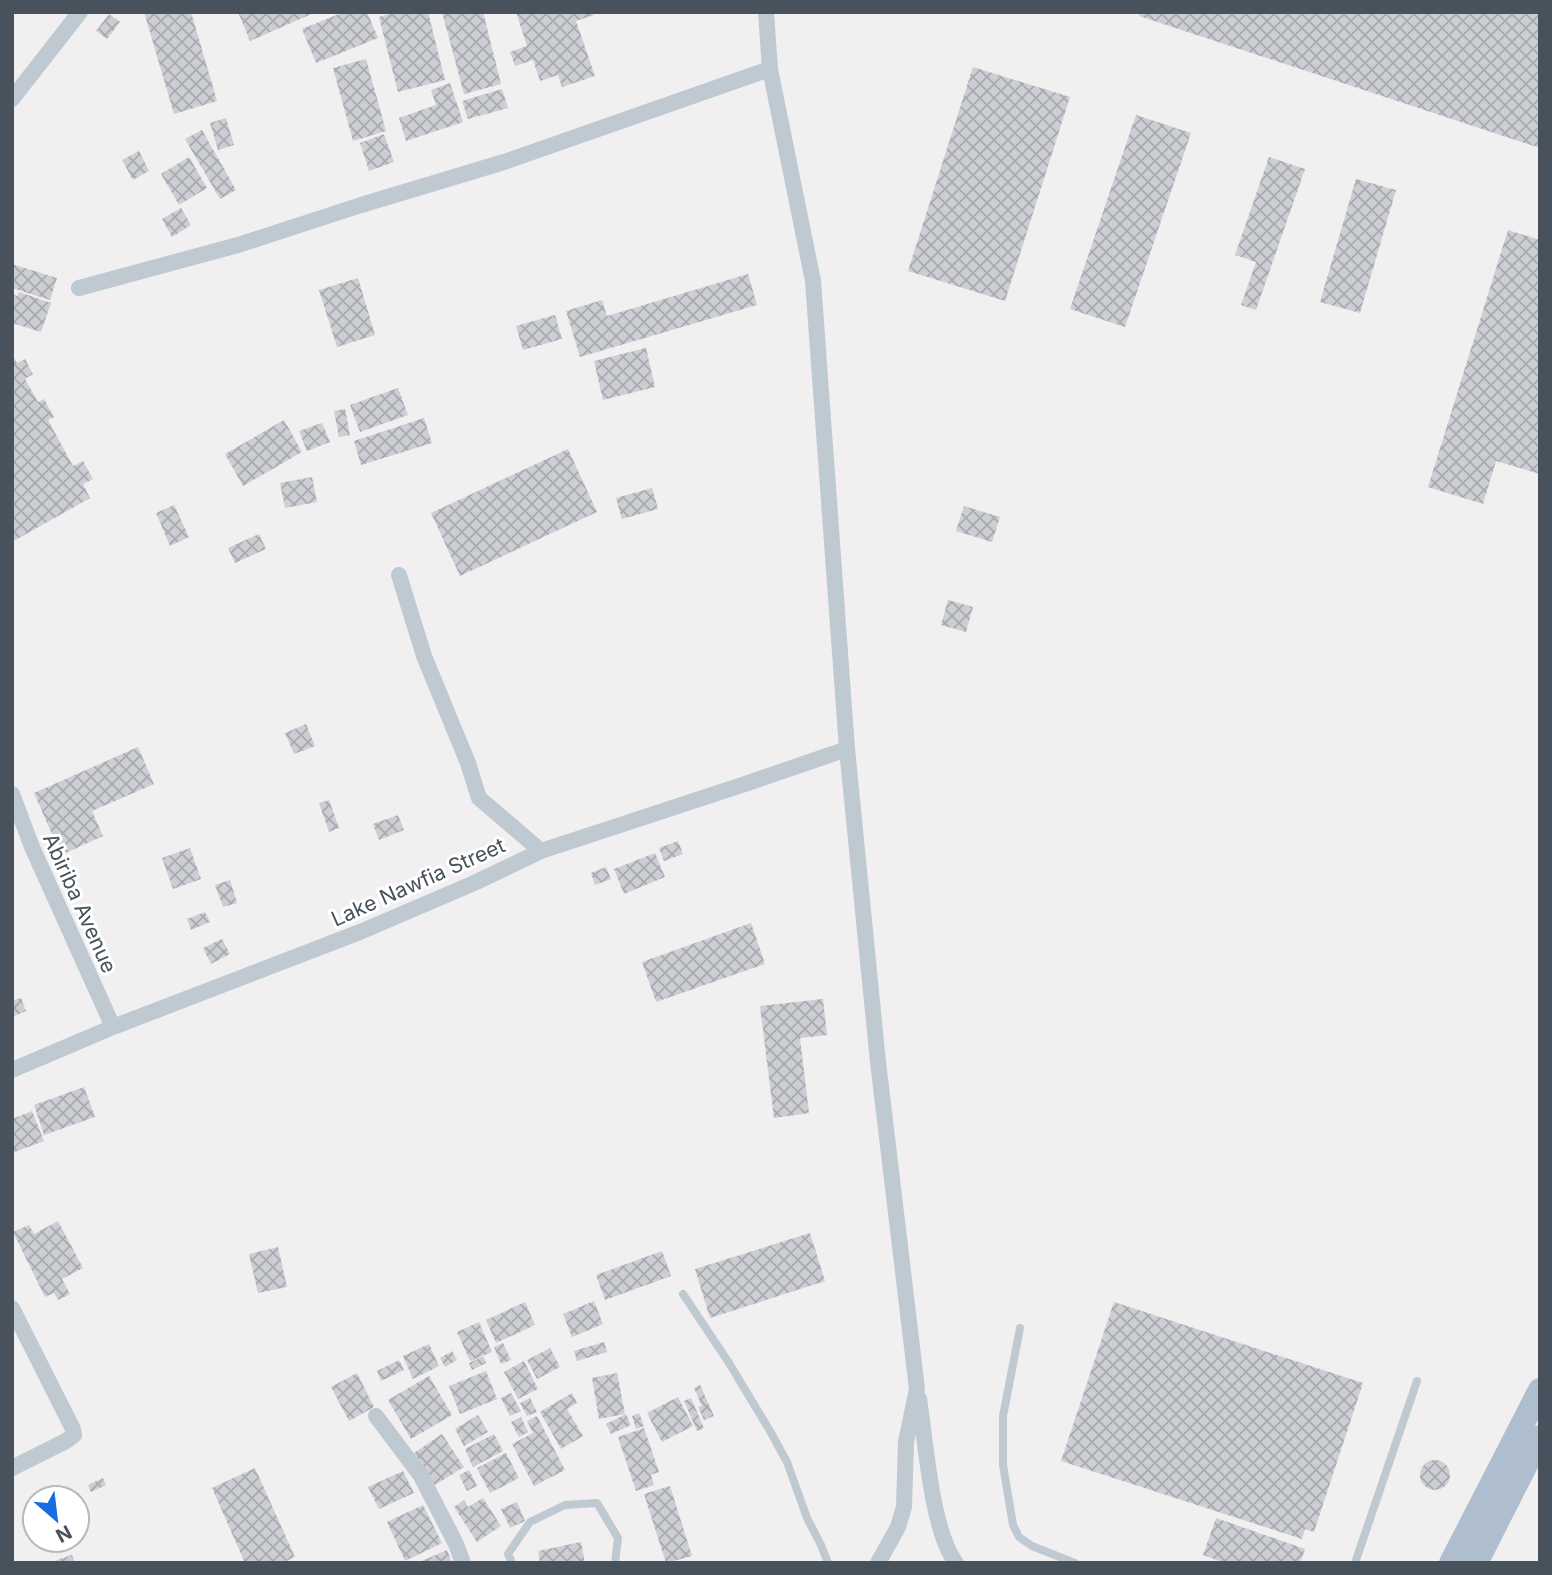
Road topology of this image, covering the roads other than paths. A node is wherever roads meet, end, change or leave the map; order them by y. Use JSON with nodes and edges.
{"nodes":[{"id":1,"x":80,"y":12,"type":"edge"},
{"id":2,"x":766,"y":12,"type":"edge"},
{"id":3,"x":770,"y":69,"type":"junction"},
{"id":4,"x":12,"y":99,"type":"edge"},
{"id":5,"x":79,"y":288,"type":"dead end"},
{"id":6,"x":399,"y":575,"type":"dead end"},
{"id":7,"x":847,"y":749,"type":"junction"},
{"id":8,"x":12,"y":794,"type":"edge"},
{"id":9,"x":541,"y":850,"type":"junction"},
{"id":10,"x":113,"y":1027,"type":"junction"},
{"id":11,"x":12,"y":1070,"type":"edge"},
{"id":12,"x":682,"y":1294,"type":"dead end"},
{"id":13,"x":12,"y":1308,"type":"edge"},
{"id":14,"x":1020,"y":1328,"type":"dead end"},
{"id":15,"x":1417,"y":1381,"type":"dead end"},
{"id":16,"x":917,"y":1389,"type":"junction"},
{"id":17,"x":1537,"y":1403,"type":"edge"},
{"id":18,"x":376,"y":1416,"type":"dead end"},
{"id":19,"x":1540,"y":1437,"type":"edge"},
{"id":20,"x":12,"y":1468,"type":"edge"},
{"id":21,"x":463,"y":1563,"type":"edge"},
{"id":22,"x":512,"y":1563,"type":"edge"},
{"id":23,"x":615,"y":1563,"type":"edge"},
{"id":24,"x":828,"y":1563,"type":"edge"},
{"id":25,"x":878,"y":1563,"type":"edge"},
{"id":26,"x":956,"y":1563,"type":"edge"},
{"id":27,"x":1075,"y":1563,"type":"edge"},
{"id":28,"x":1355,"y":1563,"type":"edge"},
{"id":29,"x":1451,"y":1563,"type":"edge"},
{"id":30,"x":1476,"y":1563,"type":"edge"}],
"edges":[{"from":1,"to":4,"type":"street"},
{"from":2,"to":3,"type":"street"},
{"from":3,"to":5,"type":"street"},
{"from":3,"to":7,"type":"street"},
{"from":6,"to":9,"type":"street"},
{"from":7,"to":9,"type":"street","name":"Lake Nawfia Street"},
{"from":7,"to":16,"type":"street"},
{"from":8,"to":10,"type":"street","name":"Abiriba Avenue"},
{"from":9,"to":10,"type":"street","name":"Lake Nawfia Street"},
{"from":10,"to":11,"type":"street","name":"Lake Nawfia Street"},
{"from":12,"to":24,"type":"lane"},
{"from":13,"to":20,"type":"street"},
{"from":14,"to":27,"type":"lane"},
{"from":15,"to":28,"type":"lane"},
{"from":16,"to":25,"type":"street"},
{"from":16,"to":26,"type":"street"},
{"from":17,"to":29,"type":"main road"},
{"from":18,"to":21,"type":"street"},
{"from":19,"to":30,"type":"main road"},
{"from":22,"to":23,"type":"lane"}]}
